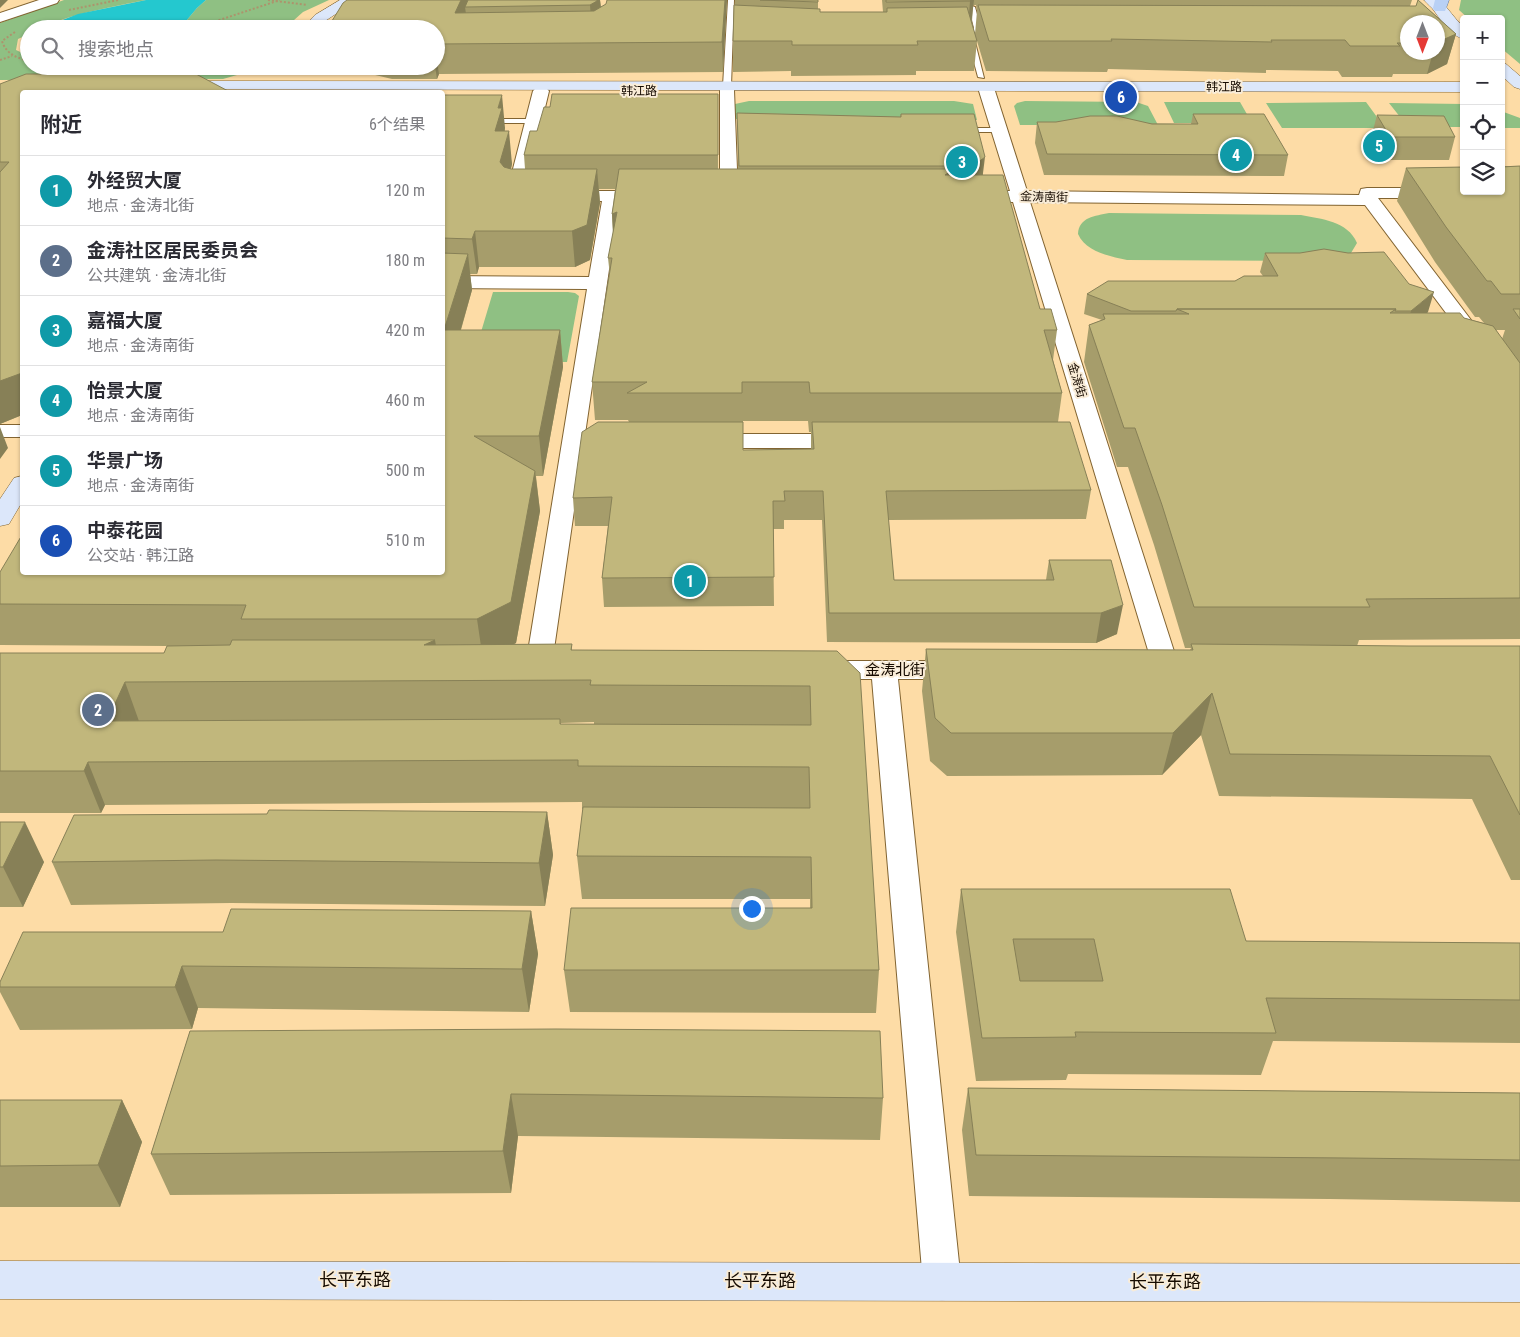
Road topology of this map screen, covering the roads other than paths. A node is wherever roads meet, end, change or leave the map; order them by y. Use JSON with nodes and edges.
{"nodes":[{"id":1,"x":52,"y":0,"type":"edge"},
{"id":2,"x":731,"y":0,"type":"edge"},
{"id":3,"x":949,"y":1,"type":"edge"},
{"id":4,"x":1438,"y":3,"type":"edge"},
{"id":5,"x":355,"y":4,"type":"edge"},
{"id":6,"x":1417,"y":6,"type":"edge"},
{"id":7,"x":1426,"y":15,"type":"edge"},
{"id":8,"x":0,"y":18,"type":"edge"},
{"id":9,"x":318,"y":20,"type":"edge"},
{"id":10,"x":339,"y":20,"type":"edge"},
{"id":11,"x":978,"y":30,"type":"junction"},
{"id":12,"x":729,"y":31,"type":"junction"},
{"id":13,"x":1460,"y":31,"type":"edge"},
{"id":14,"x":738,"y":32,"type":"edge"},
{"id":15,"x":1445,"y":33,"type":"edge"},
{"id":16,"x":959,"y":34,"type":"edge"},
{"id":17,"x":1460,"y":45,"type":"edge"},
{"id":18,"x":1505,"y":75,"type":"edge"},
{"id":19,"x":985,"y":85,"type":"junction"},
{"id":20,"x":270,"y":86,"type":"edge"},
{"id":21,"x":293,"y":86,"type":"edge"},
{"id":22,"x":727,"y":88,"type":"junction"},
{"id":23,"x":1460,"y":88,"type":"edge"},
{"id":24,"x":167,"y":89,"type":"edge"},
{"id":25,"x":1512,"y":89,"type":"edge"},
{"id":26,"x":541,"y":91,"type":"junction"},
{"id":27,"x":1460,"y":92,"type":"edge"},
{"id":28,"x":479,"y":121,"type":"edge"},
{"id":29,"x":534,"y":121,"type":"junction"},
{"id":30,"x":553,"y":121,"type":"edge"},
{"id":31,"x":951,"y":130,"type":"edge"},
{"id":32,"x":999,"y":130,"type":"junction"},
{"id":33,"x":1453,"y":193,"type":"edge"},
{"id":34,"x":611,"y":196,"type":"junction"},
{"id":35,"x":670,"y":196,"type":"edge"},
{"id":36,"x":709,"y":196,"type":"edge"},
{"id":37,"x":729,"y":196,"type":"junction"},
{"id":38,"x":748,"y":196,"type":"edge"},
{"id":39,"x":952,"y":196,"type":"edge"},
{"id":40,"x":1020,"y":196,"type":"junction"},
{"id":41,"x":1370,"y":200,"type":"junction"},
{"id":42,"x":445,"y":282,"type":"edge"},
{"id":43,"x":598,"y":283,"type":"junction"},
{"id":44,"x":1477,"y":342,"type":"edge"},
{"id":45,"x":0,"y":431,"type":"edge"},
{"id":46,"x":20,"y":431,"type":"edge"},
{"id":47,"x":573,"y":441,"type":"junction"},
{"id":48,"x":632,"y":441,"type":"edge"},
{"id":49,"x":691,"y":441,"type":"edge"},
{"id":50,"x":869,"y":441,"type":"edge"},
{"id":51,"x":20,"y":486,"type":"edge"},
{"id":52,"x":0,"y":519,"type":"edge"},
{"id":53,"x":537,"y":670,"type":"edge"},
{"id":54,"x":795,"y":670,"type":"edge"},
{"id":55,"x":884,"y":670,"type":"junction"},
{"id":56,"x":981,"y":670,"type":"edge"},
{"id":57,"x":1137,"y":670,"type":"edge"},
{"id":58,"x":0,"y":1280,"type":"edge"},
{"id":59,"x":942,"y":1282,"type":"junction"},
{"id":60,"x":1520,"y":1283,"type":"edge"}],
"edges":[{"from":1,"to":8,"type":"street"},
{"from":2,"to":12,"type":"lane"},
{"from":3,"to":11,"type":"lane"},
{"from":4,"to":13,"type":"street"},
{"from":5,"to":9,"type":"street"},
{"from":5,"to":10,"type":"street"},
{"from":6,"to":7,"type":"street"},
{"from":11,"to":16,"type":"lane"},
{"from":11,"to":19,"type":"lane"},
{"from":12,"to":14,"type":"lane"},
{"from":12,"to":22,"type":"lane"},
{"from":15,"to":17,"type":"street"},
{"from":18,"to":25,"type":"street"},
{"from":19,"to":22,"type":"street","name":"韩江路"},
{"from":19,"to":23,"type":"street","name":"韩江路"},
{"from":19,"to":27,"type":"street","name":"韩江路"},
{"from":19,"to":32,"type":"street","name":"金涛街"},
{"from":20,"to":21,"type":"street","name":"韩江路"},
{"from":20,"to":24,"type":"street","name":"韩江路"},
{"from":21,"to":22,"type":"street","name":"韩江路"},
{"from":21,"to":26,"type":"street","name":"韩江路"},
{"from":22,"to":26,"type":"street","name":"韩江路"},
{"from":22,"to":37,"type":"street"},
{"from":26,"to":29,"type":"street"},
{"from":28,"to":29,"type":"lane"},
{"from":29,"to":30,"type":"lane"},
{"from":29,"to":34,"type":"street"},
{"from":31,"to":32,"type":"lane"},
{"from":32,"to":40,"type":"street","name":"金涛街"},
{"from":33,"to":41,"type":"street","name":"金涛南街"},
{"from":34,"to":35,"type":"street"},
{"from":34,"to":43,"type":"street"},
{"from":36,"to":37,"type":"street"},
{"from":37,"to":38,"type":"street"},
{"from":39,"to":40,"type":"street","name":"金涛南街"},
{"from":40,"to":41,"type":"street","name":"金涛南街"},
{"from":40,"to":57,"type":"street","name":"金涛街"},
{"from":41,"to":44,"type":"street"},
{"from":42,"to":43,"type":"street"},
{"from":43,"to":47,"type":"street"},
{"from":45,"to":46,"type":"street"},
{"from":47,"to":48,"type":"street"},
{"from":47,"to":53,"type":"street"},
{"from":49,"to":50,"type":"street"},
{"from":51,"to":52,"type":"street"},
{"from":54,"to":55,"type":"street","name":"金涛北街"},
{"from":55,"to":56,"type":"street","name":"金涛北街"},
{"from":55,"to":59,"type":"street"},
{"from":58,"to":59,"type":"street","name":"长平东路"},
{"from":59,"to":60,"type":"street","name":"长平东路"}]}
